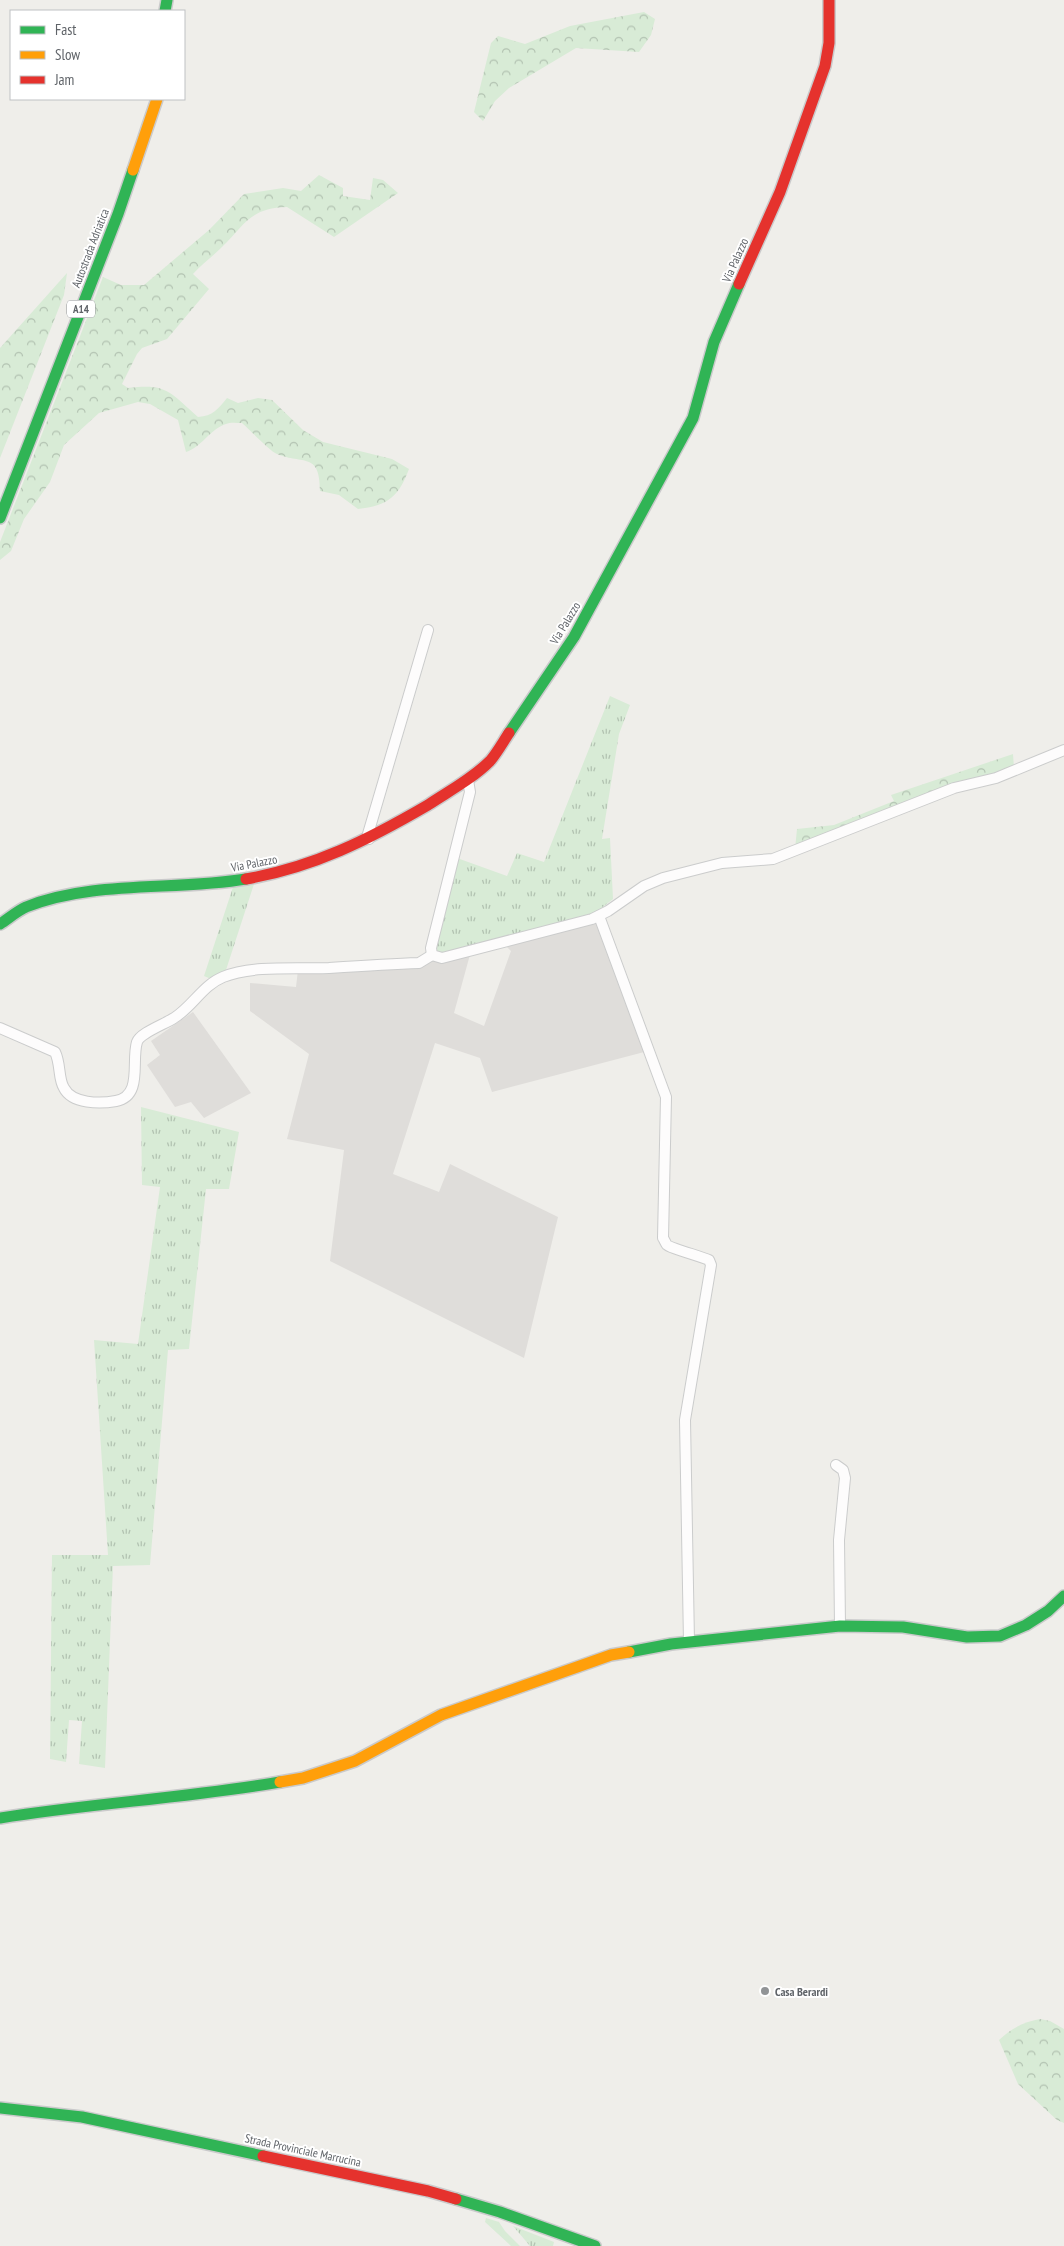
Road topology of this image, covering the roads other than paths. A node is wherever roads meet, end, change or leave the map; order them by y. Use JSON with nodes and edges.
{"nodes":[{"id":1,"x":829,"y":0,"type":"edge"},
{"id":2,"x":145,"y":100,"type":"edge"},
{"id":3,"x":157,"y":100,"type":"edge"},
{"id":4,"x":108,"y":206,"type":"dead end"},
{"id":5,"x":89,"y":256,"type":"dead end"},
{"id":6,"x":0,"y":485,"type":"edge"},
{"id":7,"x":0,"y":518,"type":"edge"},
{"id":8,"x":428,"y":630,"type":"dead end"},
{"id":9,"x":1064,"y":750,"type":"edge"},
{"id":10,"x":468,"y":780,"type":"junction"},
{"id":11,"x":369,"y":839,"type":"junction"},
{"id":12,"x":599,"y":916,"type":"junction"},
{"id":13,"x":0,"y":924,"type":"edge"},
{"id":14,"x":432,"y":955,"type":"junction"},
{"id":15,"x":0,"y":1028,"type":"edge"},
{"id":16,"x":836,"y":1465,"type":"dead end"},
{"id":17,"x":1064,"y":1596,"type":"edge"},
{"id":18,"x":840,"y":1626,"type":"junction"},
{"id":19,"x":689,"y":1642,"type":"junction"},
{"id":20,"x":0,"y":1818,"type":"edge"},
{"id":21,"x":0,"y":2108,"type":"edge"},
{"id":22,"x":595,"y":2246,"type":"edge"}],
"edges":[{"from":1,"to":10,"type":"main road","name":"Via Palazzo"},
{"from":2,"to":4,"type":"main road","name":"Autostrada Adriatica"},
{"from":3,"to":7,"type":"main road","name":"Autostrada Adriatica","number":"A14"},
{"from":5,"to":6,"type":"main road","name":"Autostrada Adriatica","number":"A14"},
{"from":8,"to":11,"type":"street"},
{"from":9,"to":12,"type":"street"},
{"from":10,"to":11,"type":"main road","name":"Via Palazzo"},
{"from":10,"to":14,"type":"street"},
{"from":11,"to":13,"type":"main road","name":"Via Palazzo"},
{"from":12,"to":14,"type":"street"},
{"from":12,"to":19,"type":"street"},
{"from":14,"to":15,"type":"street"},
{"from":16,"to":18,"type":"street"},
{"from":17,"to":18,"type":"main road"},
{"from":18,"to":19,"type":"main road"},
{"from":19,"to":20,"type":"main road"},
{"from":21,"to":22,"type":"main road","name":"Strada Provinciale Marrucina"}]}
